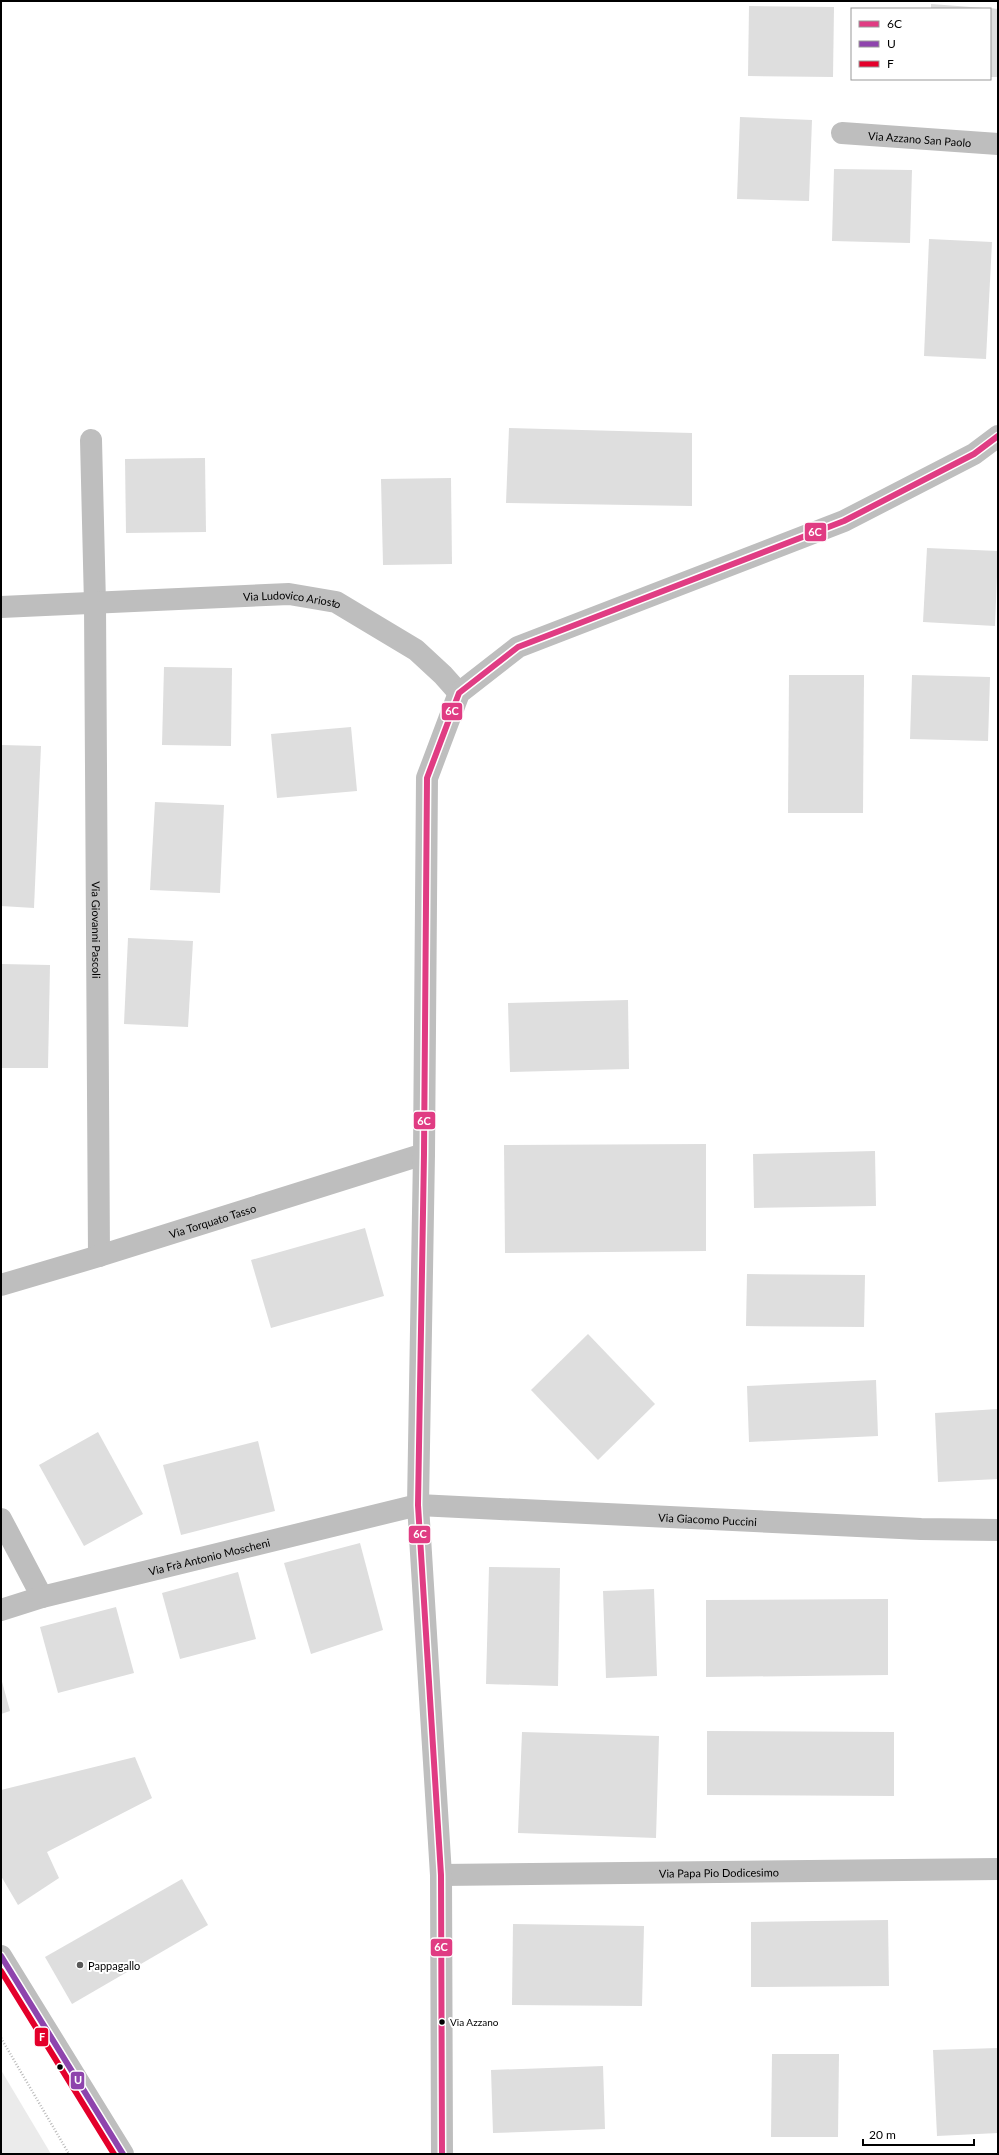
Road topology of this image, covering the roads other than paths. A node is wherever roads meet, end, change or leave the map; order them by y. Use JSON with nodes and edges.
{"nodes":[{"id":1,"x":842,"y":134,"type":"dead end"},
{"id":2,"x":998,"y":144,"type":"edge"},
{"id":3,"x":998,"y":436,"type":"edge"},
{"id":4,"x":91,"y":440,"type":"dead end"},
{"id":5,"x":95,"y":604,"type":"junction"},
{"id":6,"x":1,"y":607,"type":"edge"},
{"id":7,"x":458,"y":693,"type":"junction"},
{"id":8,"x":424,"y":1154,"type":"junction"},
{"id":9,"x":99,"y":1256,"type":"junction"},
{"id":10,"x":1,"y":1285,"type":"edge"},
{"id":11,"x":418,"y":1505,"type":"junction"},
{"id":12,"x":1,"y":1520,"type":"edge"},
{"id":13,"x":998,"y":1530,"type":"edge"},
{"id":14,"x":42,"y":1597,"type":"junction"},
{"id":15,"x":1,"y":1610,"type":"edge"},
{"id":16,"x":998,"y":1869,"type":"edge"},
{"id":17,"x":440,"y":1875,"type":"junction"},
{"id":18,"x":1,"y":1956,"type":"edge"},
{"id":19,"x":123,"y":2154,"type":"edge"},
{"id":20,"x":442,"y":2154,"type":"edge"}],
"edges":[{"from":1,"to":2,"type":"street","name":"Via Azzano San Paolo"},
{"from":3,"to":7,"type":"street"},
{"from":4,"to":5,"type":"street"},
{"from":5,"to":6,"type":"street","name":"Via Ludovico Ariosto"},
{"from":5,"to":7,"type":"street","name":"Via Ludovico Ariosto"},
{"from":5,"to":9,"type":"street","name":"Via Giovanni Pascoli"},
{"from":7,"to":8,"type":"street"},
{"from":8,"to":9,"type":"street","name":"Via Torquato Tasso"},
{"from":8,"to":11,"type":"street"},
{"from":9,"to":10,"type":"street","name":"Via Torquato Tasso"},
{"from":11,"to":13,"type":"street","name":"Via Giacomo Puccini"},
{"from":11,"to":14,"type":"street","name":"Via Frà Antonio Moscheni"},
{"from":11,"to":17,"type":"street"},
{"from":12,"to":14,"type":"street"},
{"from":14,"to":15,"type":"street","name":"Via Frà Antonio Moscheni"},
{"from":16,"to":17,"type":"street","name":"Via Papa Pio Dodicesimo"},
{"from":17,"to":20,"type":"street"},
{"from":18,"to":19,"type":"street"}]}
